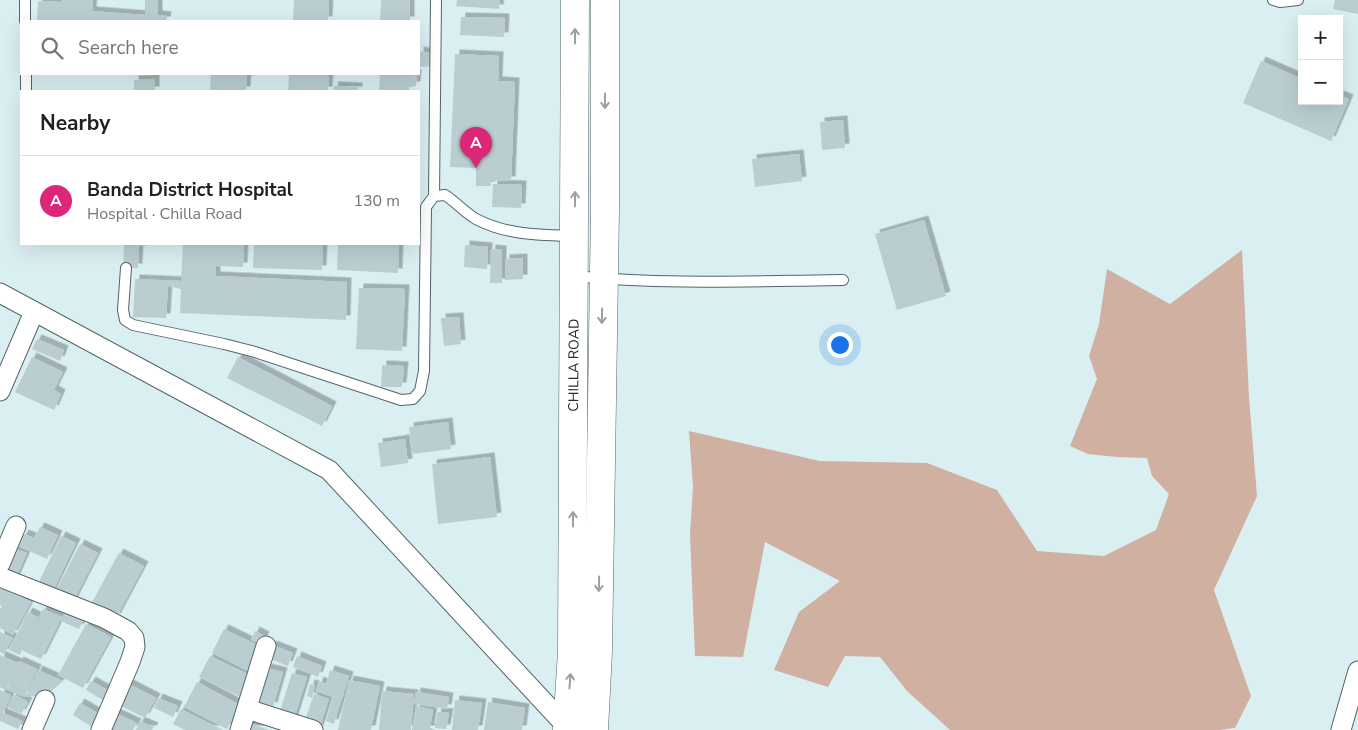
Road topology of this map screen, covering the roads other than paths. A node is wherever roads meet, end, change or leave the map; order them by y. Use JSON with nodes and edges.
{"nodes":[{"id":1,"x":25,"y":0,"type":"edge"},
{"id":2,"x":436,"y":0,"type":"edge"},
{"id":3,"x":575,"y":0,"type":"edge"},
{"id":4,"x":605,"y":0,"type":"edge"},
{"id":5,"x":1273,"y":0,"type":"edge"},
{"id":6,"x":1298,"y":0,"type":"edge"},
{"id":7,"x":25,"y":20,"type":"edge"},
{"id":8,"x":26,"y":75,"type":"edge"},
{"id":9,"x":26,"y":90,"type":"edge"},
{"id":10,"x":434,"y":196,"type":"junction"},
{"id":11,"x":575,"y":236,"type":"junction"},
{"id":12,"x":126,"y":268,"type":"dead end"},
{"id":13,"x":574,"y":276,"type":"junction"},
{"id":14,"x":603,"y":278,"type":"junction"},
{"id":15,"x":843,"y":280,"type":"dead end"},
{"id":16,"x":0,"y":294,"type":"edge"},
{"id":17,"x":34,"y":312,"type":"junction"},
{"id":18,"x":0,"y":391,"type":"edge"},
{"id":19,"x":16,"y":526,"type":"dead end"},
{"id":20,"x":0,"y":564,"type":"edge"},
{"id":21,"x":0,"y":577,"type":"edge"},
{"id":22,"x":266,"y":646,"type":"dead end"},
{"id":23,"x":1358,"y":672,"type":"edge"},
{"id":24,"x":46,"y":700,"type":"dead end"},
{"id":25,"x":247,"y":709,"type":"junction"},
{"id":26,"x":567,"y":729,"type":"edge"},
{"id":27,"x":32,"y":730,"type":"edge"},
{"id":28,"x":101,"y":730,"type":"edge"},
{"id":29,"x":240,"y":730,"type":"edge"},
{"id":30,"x":312,"y":730,"type":"edge"},
{"id":31,"x":594,"y":730,"type":"edge"},
{"id":32,"x":1341,"y":730,"type":"edge"}],
"edges":[{"from":1,"to":7,"type":"lane"},
{"from":2,"to":10,"type":"lane"},
{"from":11,"to":3,"type":"main road","name":"CHILLA ROAD","one_way":true},
{"from":4,"to":14,"type":"main road","one_way":true},
{"from":5,"to":6,"type":"lane"},
{"from":8,"to":9,"type":"lane"},
{"from":10,"to":11,"type":"lane"},
{"from":10,"to":12,"type":"lane"},
{"from":11,"to":13,"type":"main road","name":"CHILLA ROAD"},
{"from":13,"to":14,"type":"lane"},
{"from":26,"to":13,"type":"main road","name":"CHILLA ROAD","one_way":true},
{"from":14,"to":15,"type":"lane"},
{"from":14,"to":31,"type":"main road","one_way":true},
{"from":16,"to":17,"type":"street"},
{"from":17,"to":18,"type":"street"},
{"from":17,"to":26,"type":"street"},
{"from":19,"to":20,"type":"street"},
{"from":21,"to":28,"type":"street"},
{"from":22,"to":25,"type":"street"},
{"from":23,"to":32,"type":"street"},
{"from":24,"to":27,"type":"street"},
{"from":25,"to":29,"type":"street"},
{"from":25,"to":30,"type":"street"}]}
